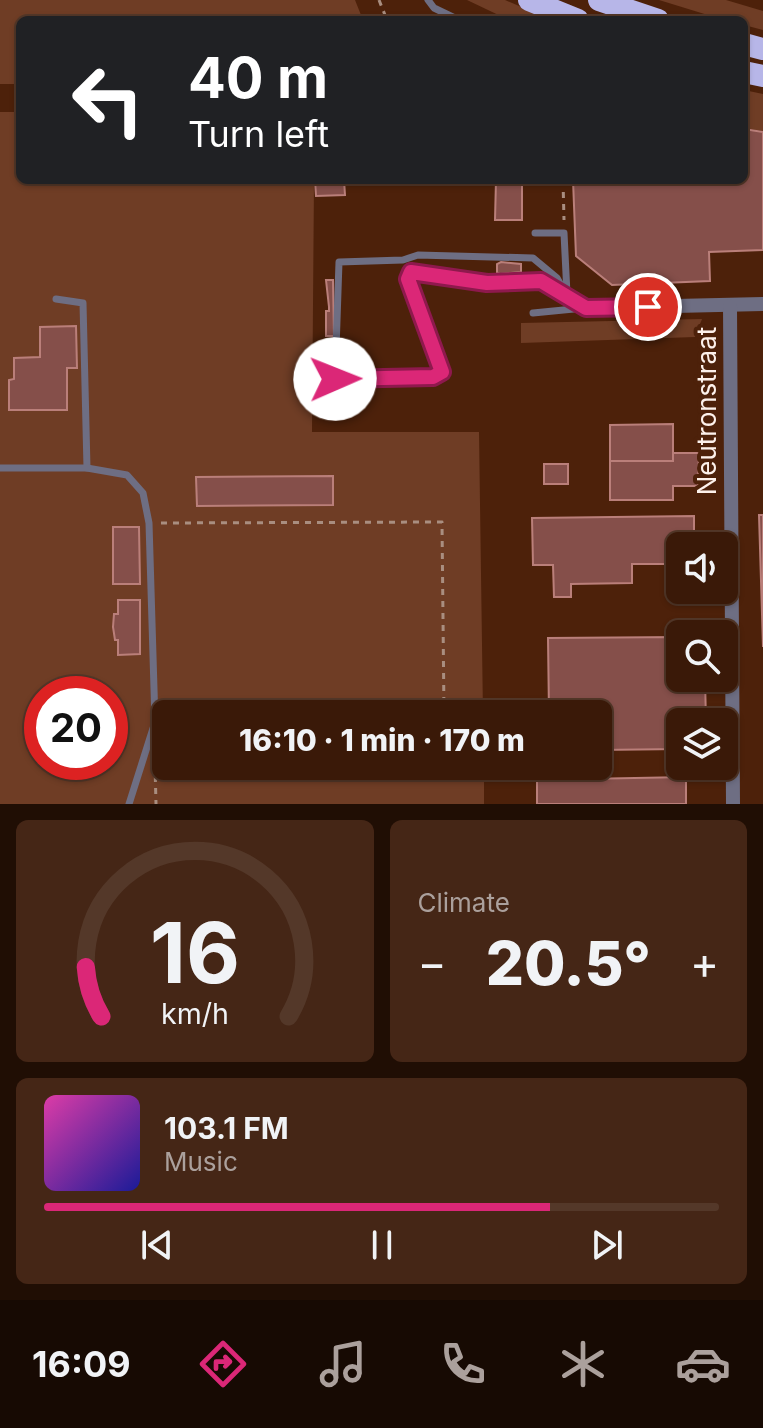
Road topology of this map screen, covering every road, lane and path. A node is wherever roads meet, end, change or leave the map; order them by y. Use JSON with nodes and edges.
{"nodes":[{"id":1,"x":428,"y":0,"type":"edge"},
{"id":2,"x":529,"y":0,"type":"edge"},
{"id":3,"x":599,"y":0,"type":"edge"},
{"id":4,"x":451,"y":16,"type":"edge"},
{"id":5,"x":568,"y":16,"type":"edge"},
{"id":6,"x":646,"y":16,"type":"edge"},
{"id":7,"x":563,"y":184,"type":"edge"},
{"id":8,"x":535,"y":233,"type":"dead end"},
{"id":9,"x":564,"y":233,"type":"junction"},
{"id":10,"x":567,"y":296,"type":"junction"},
{"id":11,"x":56,"y":299,"type":"dead end"},
{"id":12,"x":763,"y":304,"type":"edge"},
{"id":13,"x":730,"y":306,"type":"junction"},
{"id":14,"x":586,"y":308,"type":"junction"},
{"id":15,"x":533,"y":313,"type":"dead end"},
{"id":16,"x":0,"y":468,"type":"edge"},
{"id":17,"x":87,"y":468,"type":"junction"},
{"id":18,"x":149,"y":523,"type":"junction"},
{"id":19,"x":444,"y":700,"type":"edge"},
{"id":20,"x":129,"y":804,"type":"edge"},
{"id":21,"x":733,"y":804,"type":"edge"}],
"edges":[{"from":1,"to":4,"type":"lane"},
{"from":2,"to":5,"type":"highway"},
{"from":3,"to":6,"type":"highway"},
{"from":7,"to":9,"type":"path"},
{"from":8,"to":9,"type":"lane"},
{"from":9,"to":10,"type":"lane"},
{"from":10,"to":10,"type":"lane"},
{"from":10,"to":14,"type":"street"},
{"from":11,"to":17,"type":"lane"},
{"from":12,"to":13,"type":"street"},
{"from":13,"to":14,"type":"street"},
{"from":13,"to":21,"type":"street","name":"Neutronstraat"},
{"from":14,"to":15,"type":"lane"},
{"from":16,"to":17,"type":"lane"},
{"from":17,"to":18,"type":"lane"},
{"from":18,"to":19,"type":"path"},
{"from":18,"to":20,"type":"lane"}]}
